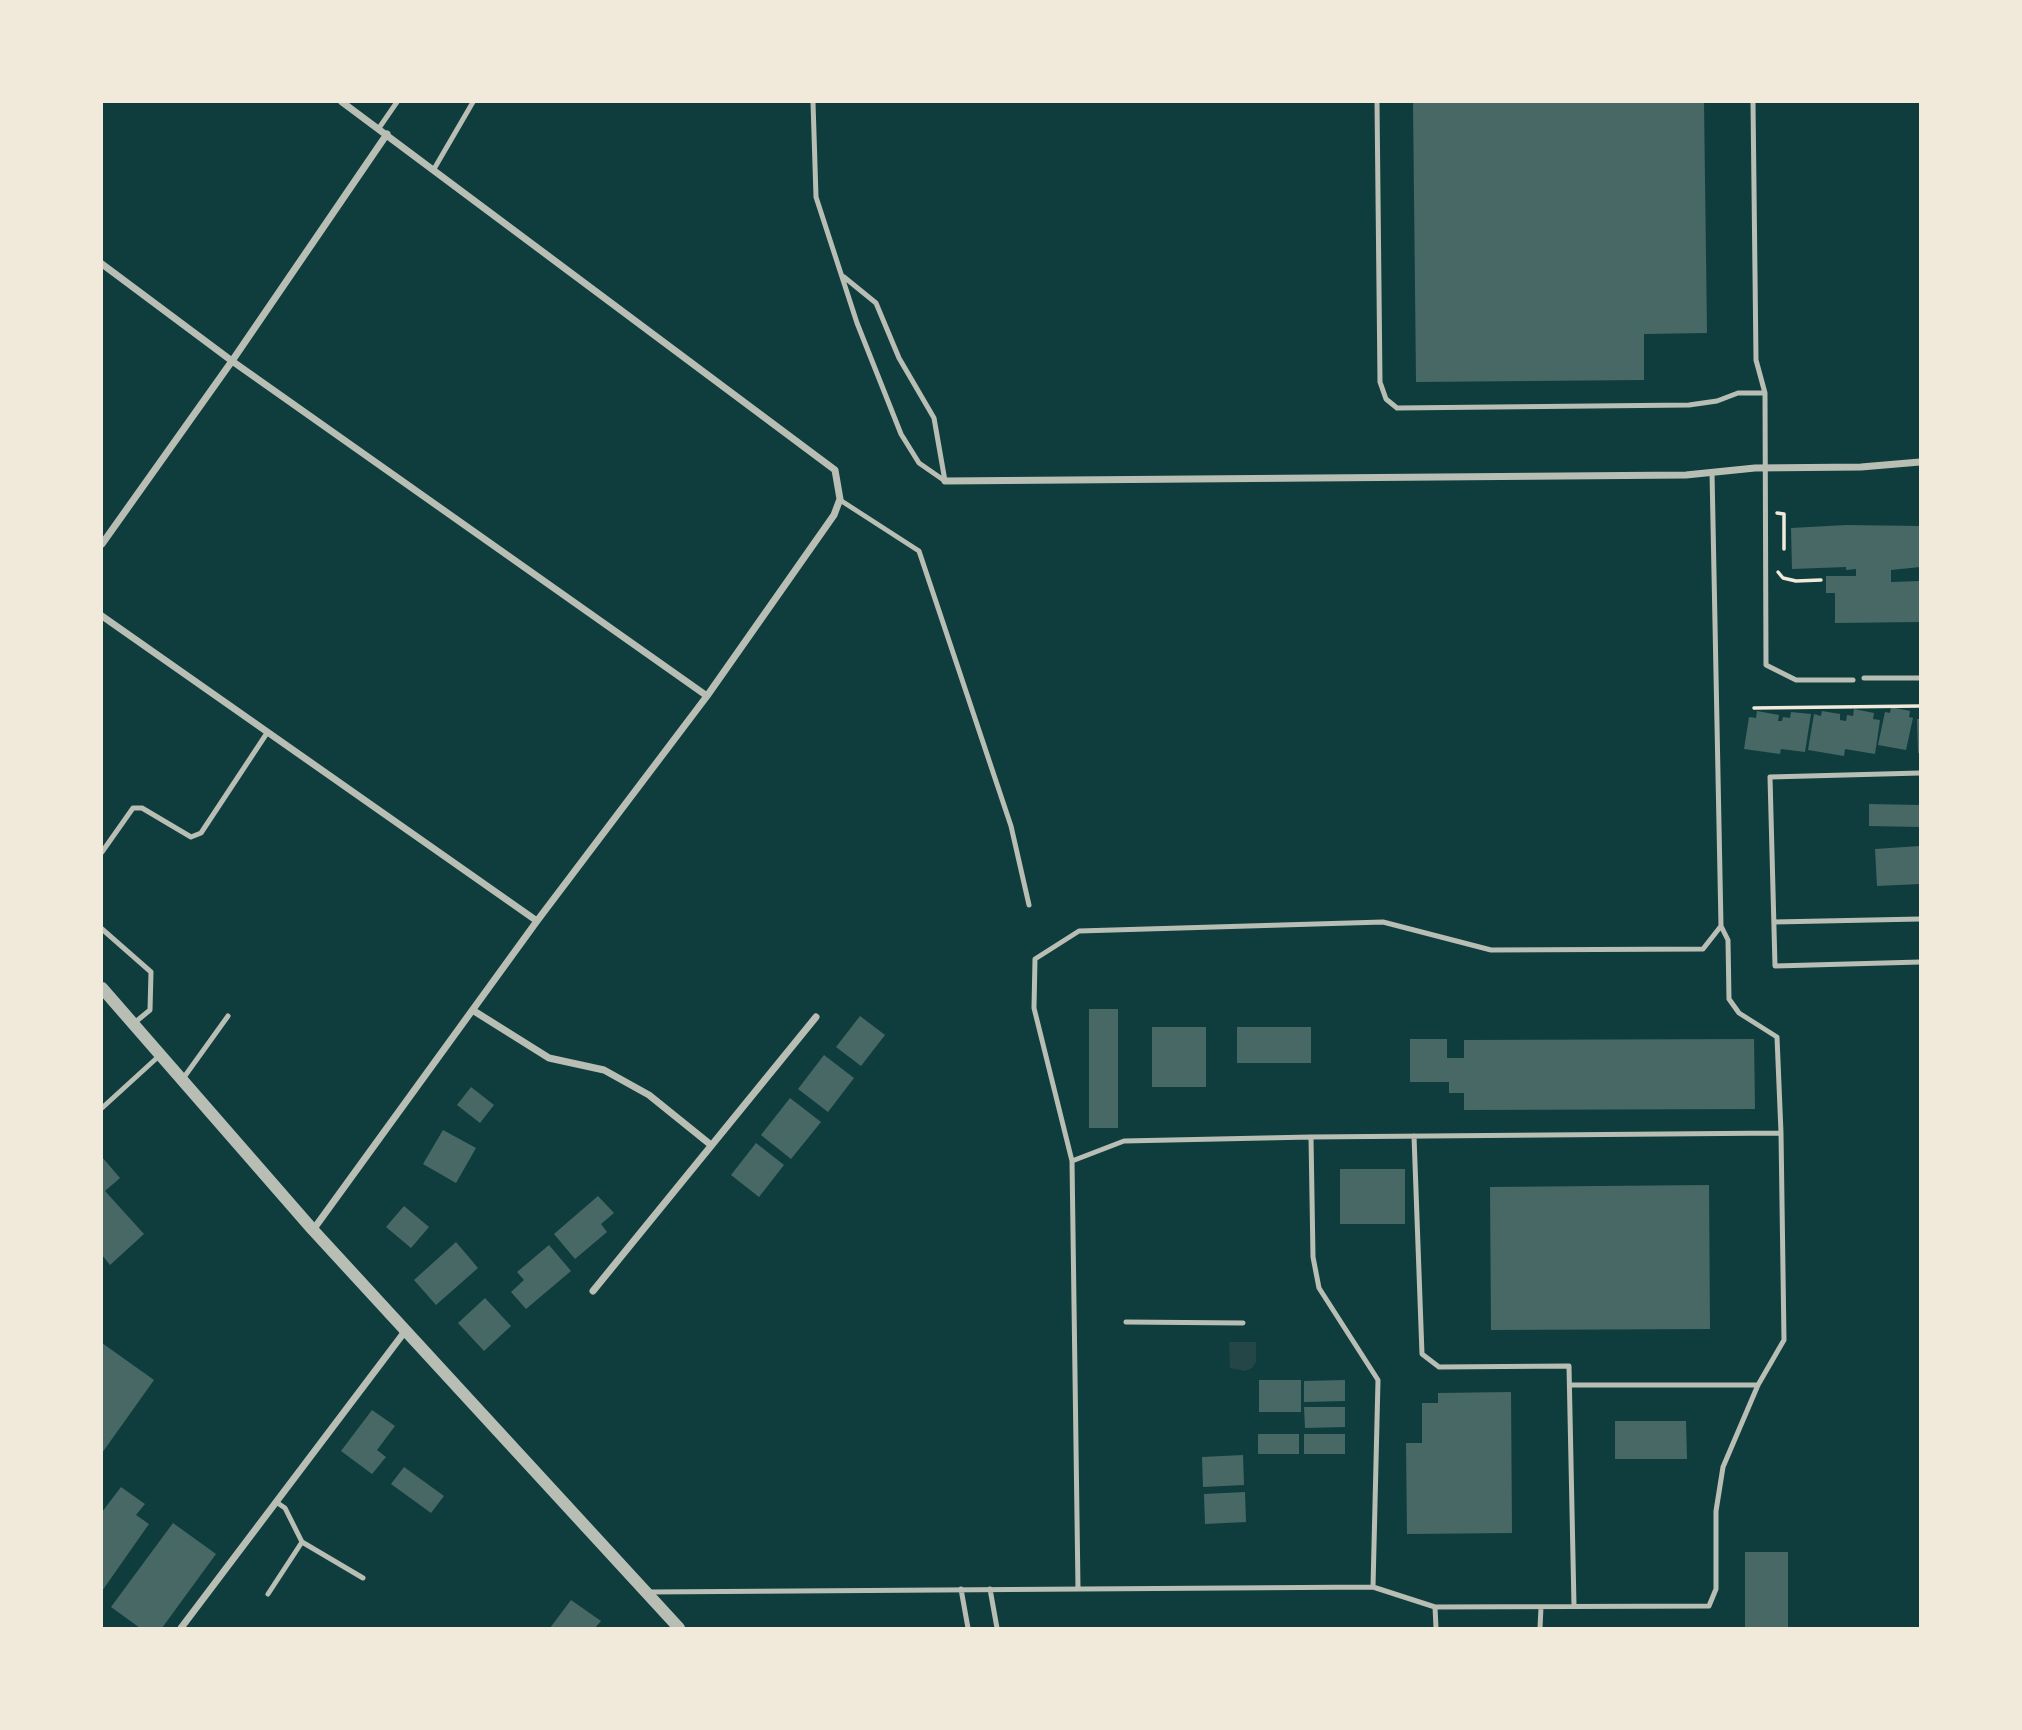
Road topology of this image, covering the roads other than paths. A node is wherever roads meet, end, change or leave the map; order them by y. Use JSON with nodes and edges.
{"nodes":[{"id":1,"x":342,"y":102,"type":"edge"},
{"id":2,"x":397,"y":102,"type":"edge"},
{"id":3,"x":472,"y":102,"type":"edge"},
{"id":4,"x":813,"y":102,"type":"edge"},
{"id":5,"x":1377,"y":102,"type":"edge"},
{"id":6,"x":1753,"y":102,"type":"edge"},
{"id":7,"x":379,"y":128,"type":"junction"},
{"id":8,"x":387,"y":134,"type":"junction"},
{"id":9,"x":434,"y":169,"type":"junction"},
{"id":10,"x":102,"y":264,"type":"edge"},
{"id":11,"x":843,"y":276,"type":"junction"},
{"id":12,"x":232,"y":361,"type":"junction"},
{"id":13,"x":1765,"y":393,"type":"junction"},
{"id":14,"x":1920,"y":461,"type":"edge"},
{"id":15,"x":1765,"y":468,"type":"junction"},
{"id":16,"x":1712,"y":472,"type":"junction"},
{"id":17,"x":945,"y":481,"type":"junction"},
{"id":18,"x":840,"y":500,"type":"junction"},
{"id":19,"x":102,"y":544,"type":"edge"},
{"id":20,"x":102,"y":616,"type":"edge"},
{"id":21,"x":1864,"y":678,"type":"dead end"},
{"id":22,"x":1920,"y":678,"type":"edge"},
{"id":23,"x":1853,"y":680,"type":"dead end"},
{"id":24,"x":707,"y":696,"type":"junction"},
{"id":25,"x":267,"y":733,"type":"junction"},
{"id":26,"x":1920,"y":774,"type":"edge"},
{"id":27,"x":102,"y":852,"type":"edge"},
{"id":28,"x":1029,"y":905,"type":"dead end"},
{"id":29,"x":1920,"y":919,"type":"edge"},
{"id":30,"x":537,"y":921,"type":"junction"},
{"id":31,"x":1774,"y":922,"type":"junction"},
{"id":32,"x":1721,"y":926,"type":"junction"},
{"id":33,"x":102,"y":929,"type":"edge"},
{"id":34,"x":1920,"y":962,"type":"edge"},
{"id":35,"x":102,"y":988,"type":"edge"},
{"id":36,"x":474,"y":1011,"type":"junction"},
{"id":37,"x":228,"y":1016,"type":"dead end"},
{"id":38,"x":816,"y":1017,"type":"dead end"},
{"id":39,"x":133,"y":1024,"type":"junction"},
{"id":40,"x":160,"y":1055,"type":"junction"},
{"id":41,"x":182,"y":1080,"type":"junction"},
{"id":42,"x":102,"y":1096,"type":"edge"},
{"id":43,"x":108,"y":1102,"type":"junction"},
{"id":44,"x":102,"y":1108,"type":"edge"},
{"id":45,"x":1781,"y":1133,"type":"junction"},
{"id":46,"x":1414,"y":1136,"type":"junction"},
{"id":47,"x":1311,"y":1138,"type":"junction"},
{"id":48,"x":711,"y":1145,"type":"junction"},
{"id":49,"x":1072,"y":1161,"type":"junction"},
{"id":50,"x":313,"y":1230,"type":"junction"},
{"id":51,"x":593,"y":1291,"type":"dead end"},
{"id":52,"x":1126,"y":1322,"type":"dead end"},
{"id":53,"x":1243,"y":1322,"type":"dead end"},
{"id":54,"x":406,"y":1329,"type":"junction"},
{"id":55,"x":1570,"y":1385,"type":"junction"},
{"id":56,"x":1758,"y":1385,"type":"junction"},
{"id":57,"x":276,"y":1502,"type":"junction"},
{"id":58,"x":302,"y":1542,"type":"junction"},
{"id":59,"x":363,"y":1578,"type":"dead end"},
{"id":60,"x":1373,"y":1587,"type":"junction"},
{"id":61,"x":1078,"y":1588,"type":"junction"},
{"id":62,"x":961,"y":1589,"type":"junction"},
{"id":63,"x":990,"y":1589,"type":"junction"},
{"id":64,"x":646,"y":1592,"type":"junction"},
{"id":65,"x":268,"y":1594,"type":"dead end"},
{"id":66,"x":1541,"y":1606,"type":"junction"},
{"id":67,"x":1574,"y":1606,"type":"junction"},
{"id":68,"x":1435,"y":1607,"type":"junction"},
{"id":69,"x":181,"y":1629,"type":"edge"},
{"id":70,"x":679,"y":1629,"type":"edge"},
{"id":71,"x":968,"y":1629,"type":"edge"},
{"id":72,"x":997,"y":1629,"type":"edge"},
{"id":73,"x":1436,"y":1629,"type":"edge"},
{"id":74,"x":1540,"y":1629,"type":"edge"}],
"edges":[{"from":1,"to":7,"type":"street"},
{"from":2,"to":7,"type":"lane"},
{"from":3,"to":9,"type":"lane"},
{"from":4,"to":11,"type":"lane"},
{"from":5,"to":13,"type":"lane"},
{"from":6,"to":13,"type":"lane"},
{"from":7,"to":8,"type":"street"},
{"from":8,"to":9,"type":"street"},
{"from":8,"to":12,"type":"street"},
{"from":9,"to":18,"type":"street"},
{"from":10,"to":12,"type":"street"},
{"from":11,"to":17,"type":"lane"},
{"from":11,"to":17,"type":"lane"},
{"from":12,"to":19,"type":"street"},
{"from":12,"to":24,"type":"street"},
{"from":13,"to":15,"type":"lane"},
{"from":14,"to":15,"type":"street"},
{"from":15,"to":16,"type":"street"},
{"from":15,"to":23,"type":"lane"},
{"from":16,"to":17,"type":"street"},
{"from":16,"to":32,"type":"lane"},
{"from":18,"to":24,"type":"street"},
{"from":18,"to":28,"type":"lane"},
{"from":20,"to":25,"type":"street"},
{"from":21,"to":22,"type":"lane"},
{"from":24,"to":30,"type":"street"},
{"from":25,"to":27,"type":"lane"},
{"from":25,"to":30,"type":"street"},
{"from":26,"to":31,"type":"lane"},
{"from":29,"to":31,"type":"lane"},
{"from":30,"to":36,"type":"street"},
{"from":31,"to":34,"type":"lane"},
{"from":32,"to":45,"type":"lane"},
{"from":32,"to":49,"type":"lane"},
{"from":33,"to":39,"type":"lane"},
{"from":35,"to":39,"type":"street"},
{"from":36,"to":48,"type":"street"},
{"from":36,"to":50,"type":"street"},
{"from":37,"to":41,"type":"lane"},
{"from":38,"to":48,"type":"street"},
{"from":39,"to":40,"type":"street"},
{"from":40,"to":41,"type":"street"},
{"from":40,"to":43,"type":"lane"},
{"from":41,"to":50,"type":"street"},
{"from":42,"to":43,"type":"lane"},
{"from":43,"to":44,"type":"lane"},
{"from":45,"to":46,"type":"lane"},
{"from":45,"to":56,"type":"lane"},
{"from":46,"to":47,"type":"lane"},
{"from":46,"to":55,"type":"lane"},
{"from":47,"to":49,"type":"lane"},
{"from":47,"to":60,"type":"lane"},
{"from":48,"to":51,"type":"street"},
{"from":49,"to":61,"type":"lane"},
{"from":50,"to":54,"type":"street"},
{"from":52,"to":53,"type":"lane"},
{"from":54,"to":57,"type":"street"},
{"from":54,"to":64,"type":"street"},
{"from":55,"to":56,"type":"lane"},
{"from":55,"to":67,"type":"lane"},
{"from":56,"to":67,"type":"lane"},
{"from":57,"to":58,"type":"lane"},
{"from":57,"to":69,"type":"street"},
{"from":58,"to":59,"type":"lane"},
{"from":58,"to":65,"type":"lane"},
{"from":60,"to":61,"type":"lane"},
{"from":60,"to":68,"type":"lane"},
{"from":61,"to":63,"type":"lane"},
{"from":62,"to":63,"type":"lane"},
{"from":62,"to":64,"type":"lane"},
{"from":62,"to":71,"type":"lane"},
{"from":63,"to":72,"type":"lane"},
{"from":64,"to":70,"type":"street"},
{"from":66,"to":67,"type":"lane"},
{"from":66,"to":68,"type":"lane"},
{"from":66,"to":74,"type":"lane"},
{"from":68,"to":73,"type":"lane"}]}
